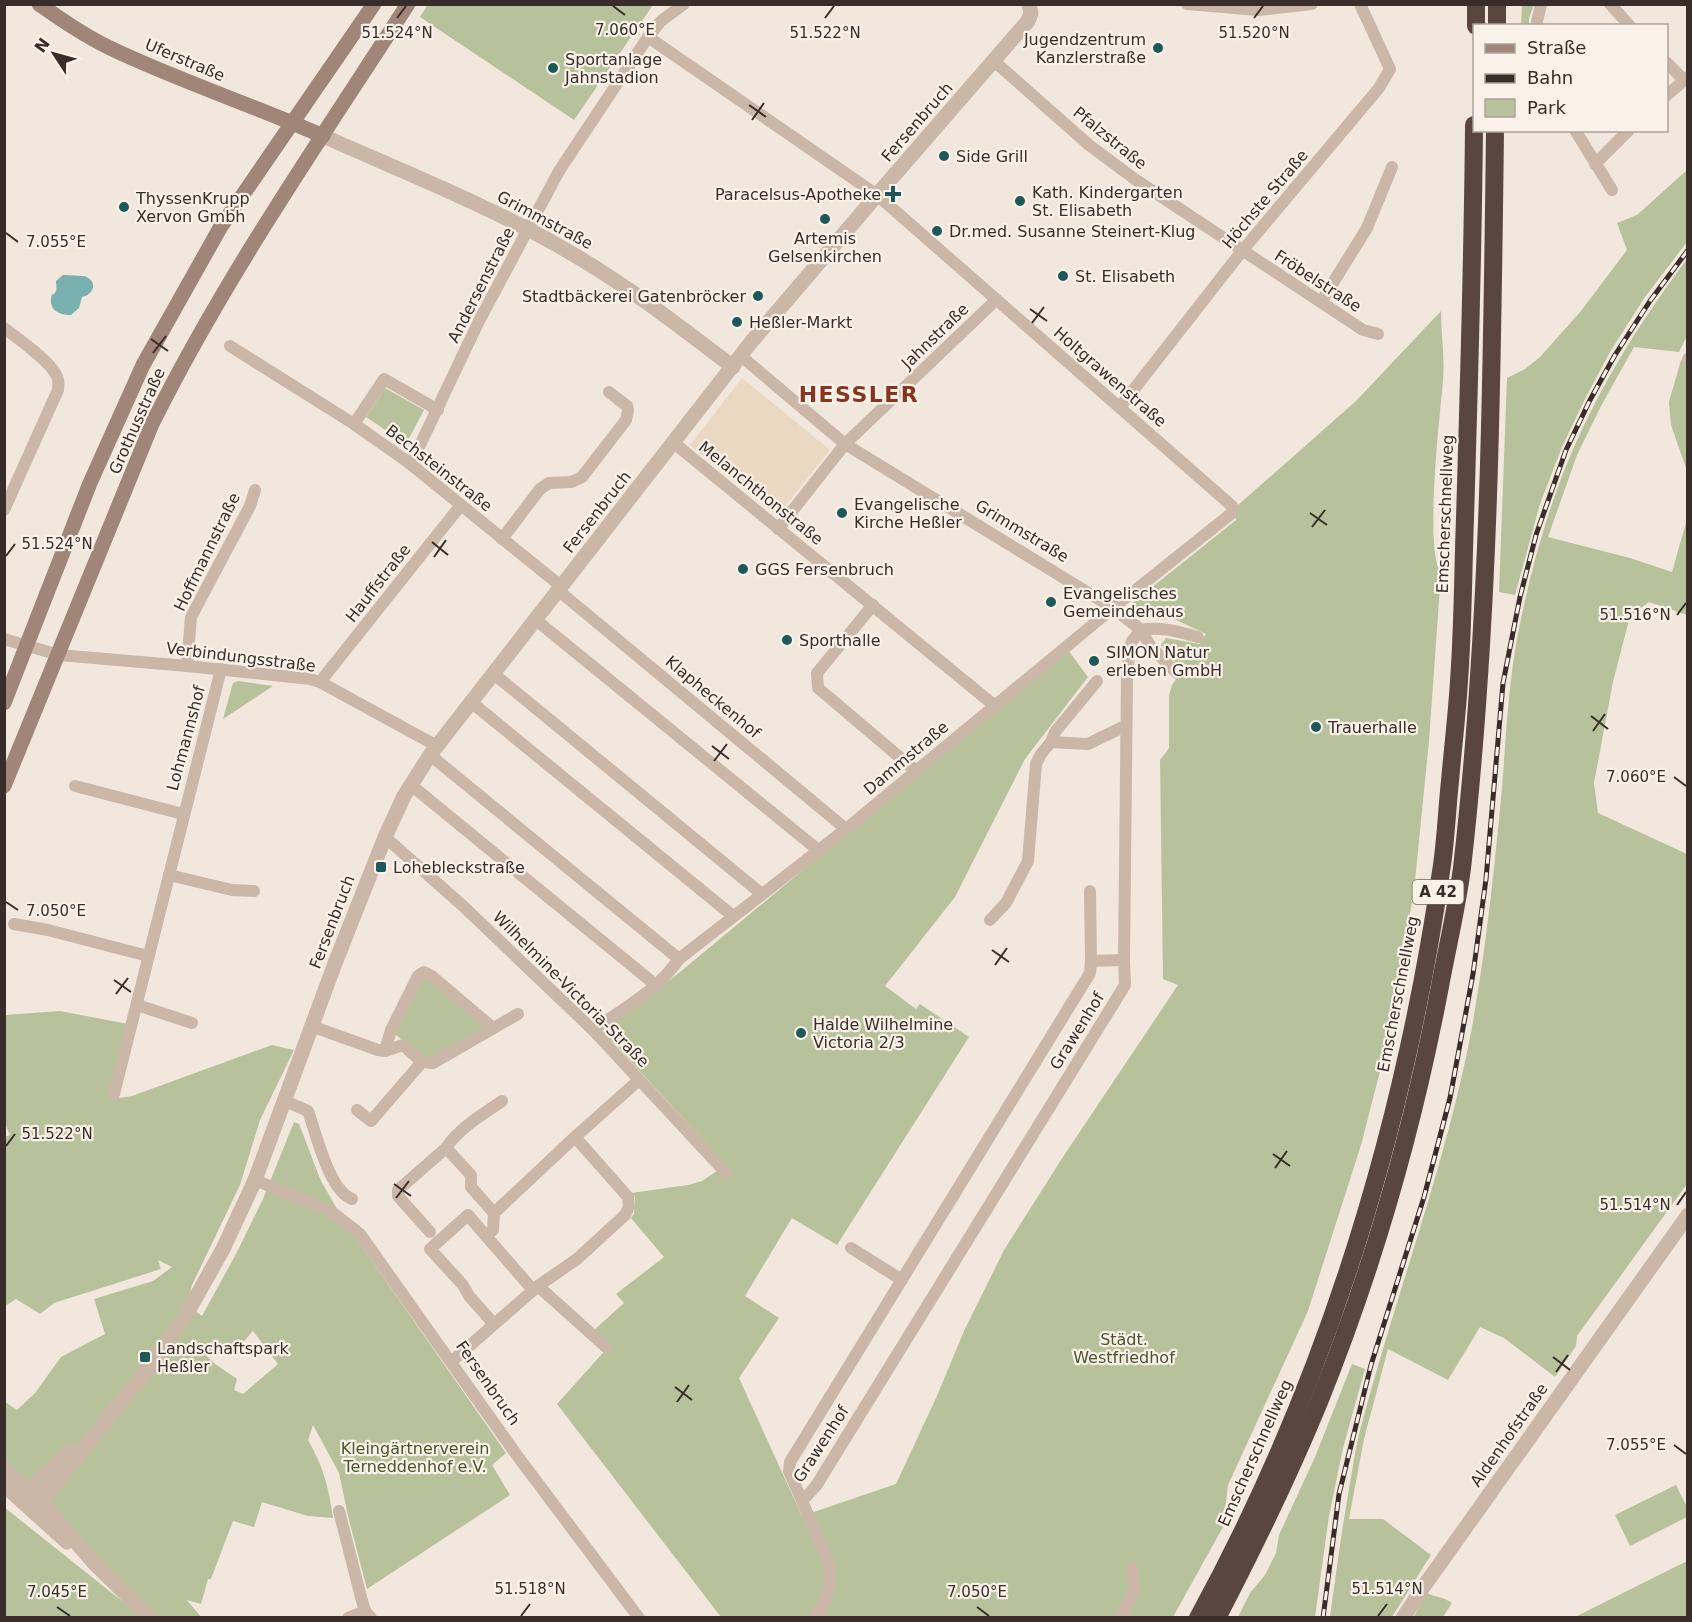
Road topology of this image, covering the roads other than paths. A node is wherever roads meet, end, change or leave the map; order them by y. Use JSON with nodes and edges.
{"nodes":[{"id":1,"x":39,"y":4,"type":"edge"},
{"id":2,"x":375,"y":4,"type":"edge"},
{"id":3,"x":408,"y":4,"type":"edge"},
{"id":4,"x":684,"y":4,"type":"edge"},
{"id":5,"x":1187,"y":4,"type":"edge"},
{"id":6,"x":1312,"y":4,"type":"edge"},
{"id":7,"x":1360,"y":4,"type":"edge"},
{"id":8,"x":1476,"y":4,"type":"edge"},
{"id":9,"x":1497,"y":4,"type":"edge"},
{"id":10,"x":1540,"y":4,"type":"edge"},
{"id":11,"x":1610,"y":4,"type":"edge"},
{"id":12,"x":1030,"y":5,"type":"edge"},
{"id":13,"x":1476,"y":24,"type":"edge"},
{"id":14,"x":1497,"y":24,"type":"edge"},
{"id":15,"x":1536,"y":24,"type":"edge"},
{"id":16,"x":1628,"y":24,"type":"edge"},
{"id":17,"x":648,"y":37,"type":"junction"},
{"id":18,"x":994,"y":61,"type":"junction"},
{"id":19,"x":1668,"y":64,"type":"edge"},
{"id":20,"x":1686,"y":78,"type":"edge"},
{"id":21,"x":1668,"y":94,"type":"edge"},
{"id":22,"x":292,"y":122,"type":"junction"},
{"id":23,"x":1474,"y":132,"type":"edge"},
{"id":24,"x":1495,"y":132,"type":"edge"},
{"id":25,"x":1576,"y":132,"type":"edge"},
{"id":26,"x":1627,"y":132,"type":"edge"},
{"id":27,"x":323,"y":136,"type":"junction"},
{"id":28,"x":1595,"y":164,"type":"junction"},
{"id":29,"x":1392,"y":167,"type":"dead end"},
{"id":30,"x":1612,"y":190,"type":"dead end"},
{"id":31,"x":877,"y":195,"type":"junction"},
{"id":32,"x":528,"y":230,"type":"junction"},
{"id":33,"x":1242,"y":251,"type":"junction"},
{"id":34,"x":996,"y":300,"type":"junction"},
{"id":35,"x":1321,"y":302,"type":"junction"},
{"id":36,"x":4,"y":328,"type":"edge"},
{"id":37,"x":1378,"y":334,"type":"dead end"},
{"id":38,"x":230,"y":346,"type":"dead end"},
{"id":39,"x":737,"y":362,"type":"junction"},
{"id":40,"x":609,"y":392,"type":"dead end"},
{"id":41,"x":1120,"y":407,"type":"junction"},
{"id":42,"x":438,"y":410,"type":"junction"},
{"id":43,"x":354,"y":424,"type":"junction"},
{"id":44,"x":674,"y":443,"type":"junction"},
{"id":45,"x":845,"y":444,"type":"junction"},
{"id":46,"x":408,"y":462,"type":"junction"},
{"id":47,"x":255,"y":490,"type":"dead end"},
{"id":48,"x":461,"y":505,"type":"junction"},
{"id":49,"x":1232,"y":506,"type":"joint"},
{"id":50,"x":4,"y":510,"type":"edge"},
{"id":51,"x":778,"y":529,"type":"junction"},
{"id":52,"x":502,"y":539,"type":"junction"},
{"id":53,"x":560,"y":589,"type":"junction"},
{"id":54,"x":873,"y":605,"type":"junction"},
{"id":55,"x":1113,"y":608,"type":"junction"},
{"id":56,"x":536,"y":620,"type":"junction"},
{"id":57,"x":1141,"y":630,"type":"junction"},
{"id":58,"x":1198,"y":637,"type":"dead end"},
{"id":59,"x":4,"y":639,"type":"edge"},
{"id":60,"x":27,"y":646,"type":"junction"},
{"id":61,"x":59,"y":655,"type":"junction"},
{"id":62,"x":187,"y":666,"type":"junction"},
{"id":63,"x":221,"y":669,"type":"junction"},
{"id":64,"x":1177,"y":673,"type":"dead end"},
{"id":65,"x":494,"y":674,"type":"junction"},
{"id":66,"x":1097,"y":681,"type":"dead end"},
{"id":67,"x":320,"y":682,"type":"junction"},
{"id":68,"x":471,"y":702,"type":"junction"},
{"id":69,"x":4,"y":703,"type":"edge"},
{"id":70,"x":994,"y":706,"type":"junction"},
{"id":71,"x":1125,"y":726,"type":"junction"},
{"id":72,"x":1051,"y":742,"type":"junction"},
{"id":73,"x":433,"y":751,"type":"junction"},
{"id":74,"x":916,"y":771,"type":"junction"},
{"id":75,"x":411,"y":785,"type":"junction"},
{"id":76,"x":4,"y":786,"type":"edge"},
{"id":77,"x":75,"y":786,"type":"dead end"},
{"id":78,"x":183,"y":814,"type":"junction"},
{"id":79,"x":846,"y":829,"type":"junction"},
{"id":80,"x":385,"y":837,"type":"junction"},
{"id":81,"x":818,"y":850,"type":"junction"},
{"id":82,"x":169,"y":875,"type":"junction"},
{"id":83,"x":254,"y":891,"type":"dead end"},
{"id":84,"x":1090,"y":891,"type":"dead end"},
{"id":85,"x":762,"y":894,"type":"junction"},
{"id":86,"x":733,"y":916,"type":"junction"},
{"id":87,"x":990,"y":920,"type":"dead end"},
{"id":88,"x":14,"y":924,"type":"dead end"},
{"id":89,"x":148,"y":956,"type":"junction"},
{"id":90,"x":679,"y":960,"type":"junction"},
{"id":91,"x":1124,"y":960,"type":"junction"},
{"id":92,"x":1091,"y":962,"type":"junction"},
{"id":93,"x":657,"y":986,"type":"junction"},
{"id":94,"x":136,"y":1005,"type":"junction"},
{"id":95,"x":518,"y":1014,"type":"dead end"},
{"id":96,"x":192,"y":1023,"type":"dead end"},
{"id":97,"x":311,"y":1026,"type":"junction"},
{"id":98,"x":493,"y":1028,"type":"junction"},
{"id":99,"x":593,"y":1030,"type":"junction"},
{"id":100,"x":385,"y":1051,"type":"junction"},
{"id":101,"x":422,"y":1062,"type":"junction"},
{"id":102,"x":639,"y":1080,"type":"junction"},
{"id":103,"x":114,"y":1094,"type":"dead end"},
{"id":104,"x":285,"y":1101,"type":"junction"},
{"id":105,"x":502,"y":1101,"type":"dead end"},
{"id":106,"x":357,"y":1110,"type":"dead end"},
{"id":107,"x":575,"y":1137,"type":"junction"},
{"id":108,"x":446,"y":1148,"type":"junction"},
{"id":109,"x":726,"y":1173,"type":"dead end"},
{"id":110,"x":255,"y":1180,"type":"junction"},
{"id":111,"x":352,"y":1199,"type":"dead end"},
{"id":112,"x":494,"y":1213,"type":"junction"},
{"id":113,"x":1688,"y":1215,"type":"edge"},
{"id":114,"x":430,"y":1232,"type":"dead end"},
{"id":115,"x":486,"y":1236,"type":"junction"},
{"id":116,"x":851,"y":1248,"type":"dead end"},
{"id":117,"x":902,"y":1280,"type":"junction"},
{"id":118,"x":535,"y":1288,"type":"junction"},
{"id":119,"x":494,"y":1324,"type":"junction"},
{"id":120,"x":606,"y":1347,"type":"dead end"},
{"id":121,"x":451,"y":1362,"type":"junction"},
{"id":122,"x":4,"y":1469,"type":"edge"},
{"id":123,"x":4,"y":1485,"type":"edge"},
{"id":124,"x":31,"y":1497,"type":"junction"},
{"id":125,"x":803,"y":1500,"type":"junction"},
{"id":126,"x":339,"y":1511,"type":"dead end"},
{"id":127,"x":1132,"y":1568,"type":"dead end"},
{"id":128,"x":368,"y":1614,"type":"edge"},
{"id":129,"x":150,"y":1617,"type":"edge"},
{"id":130,"x":348,"y":1617,"type":"edge"},
{"id":131,"x":639,"y":1617,"type":"edge"},
{"id":132,"x":815,"y":1617,"type":"edge"},
{"id":133,"x":1121,"y":1617,"type":"edge"},
{"id":134,"x":1198,"y":1617,"type":"edge"},
{"id":135,"x":1217,"y":1617,"type":"edge"},
{"id":136,"x":1404,"y":1617,"type":"edge"}],
"edges":[{"from":1,"to":22,"type":"main road","name":"Uferstraße"},
{"from":2,"to":22,"type":"main road","name":"Grothusstraße"},
{"from":3,"to":27,"type":"main road","name":"Grothusstraße"},
{"from":4,"to":17,"type":"street","name":"Andersenstraße"},
{"from":5,"to":6,"type":"street"},
{"from":7,"to":33,"type":"street","name":"Höchste Straße"},
{"from":8,"to":13,"type":"highway"},
{"from":9,"to":14,"type":"highway"},
{"from":10,"to":15,"type":"street"},
{"from":11,"to":16,"type":"street"},
{"from":12,"to":18,"type":"street","name":"Fersenbruch"},
{"from":17,"to":31,"type":"street","name":"Holtgrawenstraße"},
{"from":17,"to":32,"type":"street","name":"Andersenstraße"},
{"from":18,"to":31,"type":"street","name":"Fersenbruch"},
{"from":18,"to":33,"type":"street","name":"Pfalzstraße"},
{"from":19,"to":20,"type":"street"},
{"from":20,"to":21,"type":"street"},
{"from":22,"to":27,"type":"main road","name":"Uferstraße"},
{"from":22,"to":60,"type":"main road","name":"Grothusstraße"},
{"from":23,"to":134,"type":"highway","name":"Emscherschnellweg","number":"A 42"},
{"from":24,"to":135,"type":"highway","number":"A 42"},
{"from":25,"to":28,"type":"street"},
{"from":26,"to":28,"type":"street"},
{"from":27,"to":32,"type":"street","name":"Grimmstraße"},
{"from":27,"to":61,"type":"main road","name":"Grothusstraße"},
{"from":28,"to":30,"type":"street"},
{"from":29,"to":35,"type":"street"},
{"from":31,"to":34,"type":"street","name":"Holtgrawenstraße"},
{"from":31,"to":39,"type":"street","name":"Fersenbruch"},
{"from":32,"to":39,"type":"street","name":"Grimmstraße"},
{"from":32,"to":42,"type":"street","name":"Andersenstraße"},
{"from":33,"to":35,"type":"street","name":"Fröbelstraße"},
{"from":33,"to":41,"type":"street","name":"Höchste Straße"},
{"from":34,"to":41,"type":"street","name":"Holtgrawenstraße"},
{"from":34,"to":45,"type":"street","name":"Jahnstraße"},
{"from":35,"to":37,"type":"street","name":"Fröbelstraße"},
{"from":36,"to":50,"type":"street"},
{"from":38,"to":43,"type":"street","name":"Bechsteinstraße"},
{"from":39,"to":44,"type":"street","name":"Fersenbruch"},
{"from":39,"to":45,"type":"street","name":"Grimmstraße"},
{"from":40,"to":52,"type":"street"},
{"from":41,"to":49,"type":"street","name":"Holtgrawenstraße"},
{"from":42,"to":43,"type":"street"},
{"from":42,"to":46,"type":"street","name":"Andersenstraße"},
{"from":43,"to":46,"type":"street","name":"Bechsteinstraße"},
{"from":44,"to":51,"type":"street","name":"Melanchthonstraße"},
{"from":44,"to":53,"type":"street","name":"Fersenbruch"},
{"from":45,"to":51,"type":"street","name":"Jahnstraße"},
{"from":45,"to":55,"type":"street","name":"Grimmstraße"},
{"from":46,"to":48,"type":"street","name":"Bechsteinstraße"},
{"from":47,"to":62,"type":"street","name":"Hoffmannstraße"},
{"from":48,"to":52,"type":"street","name":"Bechsteinstraße"},
{"from":48,"to":67,"type":"street","name":"Hauffstraße"},
{"from":49,"to":55,"type":"street","name":"Dammstraße"},
{"from":51,"to":54,"type":"street","name":"Melanchthonstraße"},
{"from":52,"to":53,"type":"street","name":"Bechsteinstraße"},
{"from":53,"to":56,"type":"street","name":"Fersenbruch"},
{"from":53,"to":79,"type":"street","name":"Klapheckenhof"},
{"from":54,"to":70,"type":"street","name":"Melanchthonstraße"},
{"from":54,"to":74,"type":"street"},
{"from":55,"to":57,"type":"street","name":"Grimmstraße"},
{"from":55,"to":70,"type":"street","name":"Dammstraße"},
{"from":56,"to":65,"type":"street","name":"Fersenbruch"},
{"from":56,"to":81,"type":"street"},
{"from":57,"to":58,"type":"street"},
{"from":57,"to":64,"type":"street","name":"Grimmstraße"},
{"from":57,"to":71,"type":"street","name":"Grawenhof"},
{"from":59,"to":60,"type":"street","name":"Verbindungsstraße"},
{"from":60,"to":61,"type":"street","name":"Verbindungsstraße"},
{"from":60,"to":69,"type":"main road","name":"Grothusstraße"},
{"from":61,"to":62,"type":"street","name":"Verbindungsstraße"},
{"from":61,"to":76,"type":"main road","name":"Grothusstraße"},
{"from":62,"to":63,"type":"street","name":"Verbindungsstraße"},
{"from":63,"to":67,"type":"street","name":"Verbindungsstraße"},
{"from":63,"to":78,"type":"street","name":"Lohmannshof"},
{"from":65,"to":68,"type":"street","name":"Fersenbruch"},
{"from":65,"to":85,"type":"street"},
{"from":66,"to":72,"type":"street"},
{"from":67,"to":73,"type":"street","name":"Verbindungsstraße"},
{"from":68,"to":73,"type":"street","name":"Fersenbruch"},
{"from":68,"to":86,"type":"street"},
{"from":70,"to":74,"type":"street","name":"Dammstraße"},
{"from":71,"to":72,"type":"street"},
{"from":71,"to":91,"type":"street","name":"Grawenhof"},
{"from":72,"to":87,"type":"street"},
{"from":73,"to":75,"type":"street","name":"Fersenbruch"},
{"from":73,"to":90,"type":"street"},
{"from":74,"to":79,"type":"street","name":"Dammstraße"},
{"from":75,"to":80,"type":"street","name":"Fersenbruch"},
{"from":75,"to":93,"type":"street"},
{"from":77,"to":78,"type":"street","name":"Lohmannshof"},
{"from":78,"to":82,"type":"street","name":"Lohmannshof"},
{"from":79,"to":81,"type":"street","name":"Dammstraße"},
{"from":80,"to":97,"type":"street","name":"Fersenbruch"},
{"from":80,"to":99,"type":"street","name":"Wilhelmine-Victoria-Straße"},
{"from":81,"to":85,"type":"street","name":"Dammstraße"},
{"from":82,"to":83,"type":"street"},
{"from":82,"to":89,"type":"street","name":"Lohmannshof"},
{"from":84,"to":92,"type":"street","name":"Grawenhof"},
{"from":85,"to":86,"type":"street","name":"Dammstraße"},
{"from":86,"to":90,"type":"street","name":"Dammstraße"},
{"from":88,"to":89,"type":"street"},
{"from":89,"to":94,"type":"street","name":"Lohmannshof"},
{"from":90,"to":93,"type":"street","name":"Dammstraße"},
{"from":91,"to":92,"type":"street"},
{"from":91,"to":125,"type":"street","name":"Grawenhof"},
{"from":92,"to":117,"type":"street","name":"Grawenhof"},
{"from":93,"to":99,"type":"street","name":"Dammstraße"},
{"from":94,"to":96,"type":"street"},
{"from":94,"to":103,"type":"street","name":"Lohmannshof"},
{"from":95,"to":98,"type":"street"},
{"from":97,"to":100,"type":"street"},
{"from":97,"to":104,"type":"street","name":"Fersenbruch"},
{"from":98,"to":100,"type":"street"},
{"from":98,"to":101,"type":"street"},
{"from":99,"to":102,"type":"street","name":"Wilhelmine-Victoria-Straße"},
{"from":100,"to":101,"type":"street"},
{"from":101,"to":106,"type":"street"},
{"from":102,"to":107,"type":"street"},
{"from":102,"to":109,"type":"street","name":"Wilhelmine-Victoria-Straße"},
{"from":104,"to":110,"type":"street","name":"Fersenbruch"},
{"from":104,"to":111,"type":"street"},
{"from":105,"to":108,"type":"street"},
{"from":107,"to":112,"type":"street"},
{"from":107,"to":118,"type":"street"},
{"from":108,"to":112,"type":"street"},
{"from":108,"to":114,"type":"street"},
{"from":110,"to":121,"type":"street","name":"Fersenbruch"},
{"from":110,"to":124,"type":"street","name":"Fersenbruch"},
{"from":112,"to":115,"type":"street"},
{"from":113,"to":136,"type":"street","name":"Aldenhofstraße"},
{"from":115,"to":118,"type":"street"},
{"from":115,"to":119,"type":"street"},
{"from":116,"to":117,"type":"street"},
{"from":117,"to":125,"type":"street","name":"Grawenhof"},
{"from":118,"to":119,"type":"street"},
{"from":118,"to":120,"type":"street"},
{"from":119,"to":121,"type":"street"},
{"from":121,"to":131,"type":"street","name":"Fersenbruch"},
{"from":122,"to":124,"type":"street"},
{"from":123,"to":124,"type":"street"},
{"from":124,"to":129,"type":"street"},
{"from":125,"to":132,"type":"street"},
{"from":126,"to":128,"type":"street"},
{"from":127,"to":133,"type":"street"},
{"from":128,"to":130,"type":"street"}]}
